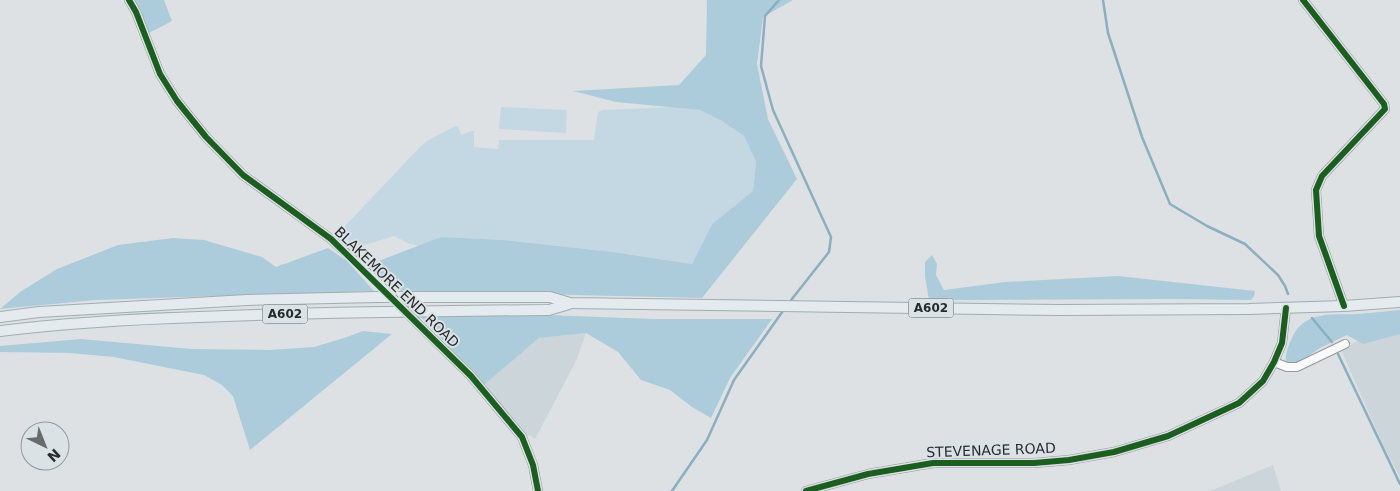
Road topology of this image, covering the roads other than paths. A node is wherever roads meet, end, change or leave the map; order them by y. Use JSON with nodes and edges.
{"nodes":[{"id":1,"x":129,"y":0,"type":"edge"},
{"id":2,"x":1303,"y":0,"type":"edge"},
{"id":3,"x":1400,"y":302,"type":"edge"},
{"id":4,"x":570,"y":303,"type":"junction"},
{"id":5,"x":1344,"y":306,"type":"junction"},
{"id":6,"x":1286,"y":308,"type":"junction"},
{"id":7,"x":0,"y":317,"type":"edge"},
{"id":8,"x":0,"y":331,"type":"edge"},
{"id":9,"x":1345,"y":344,"type":"dead end"},
{"id":10,"x":1274,"y":362,"type":"junction"},
{"id":11,"x":538,"y":491,"type":"edge"},
{"id":12,"x":806,"y":491,"type":"edge"}],
"edges":[{"from":1,"to":11,"type":"street","name":"BLAKEMORE END ROAD","bridge":true},
{"from":2,"to":5,"type":"street"},
{"from":3,"to":5,"type":"main road","number":"A602"},
{"from":4,"to":6,"type":"main road","number":"A602"},
{"from":4,"to":7,"type":"main road","number":"A602"},
{"from":4,"to":8,"type":"main road","number":"A602"},
{"from":5,"to":6,"type":"main road","number":"A602"},
{"from":6,"to":10,"type":"street","name":"STEVENAGE ROAD"},
{"from":9,"to":10,"type":"street"},
{"from":10,"to":12,"type":"street","name":"STEVENAGE ROAD"}]}
